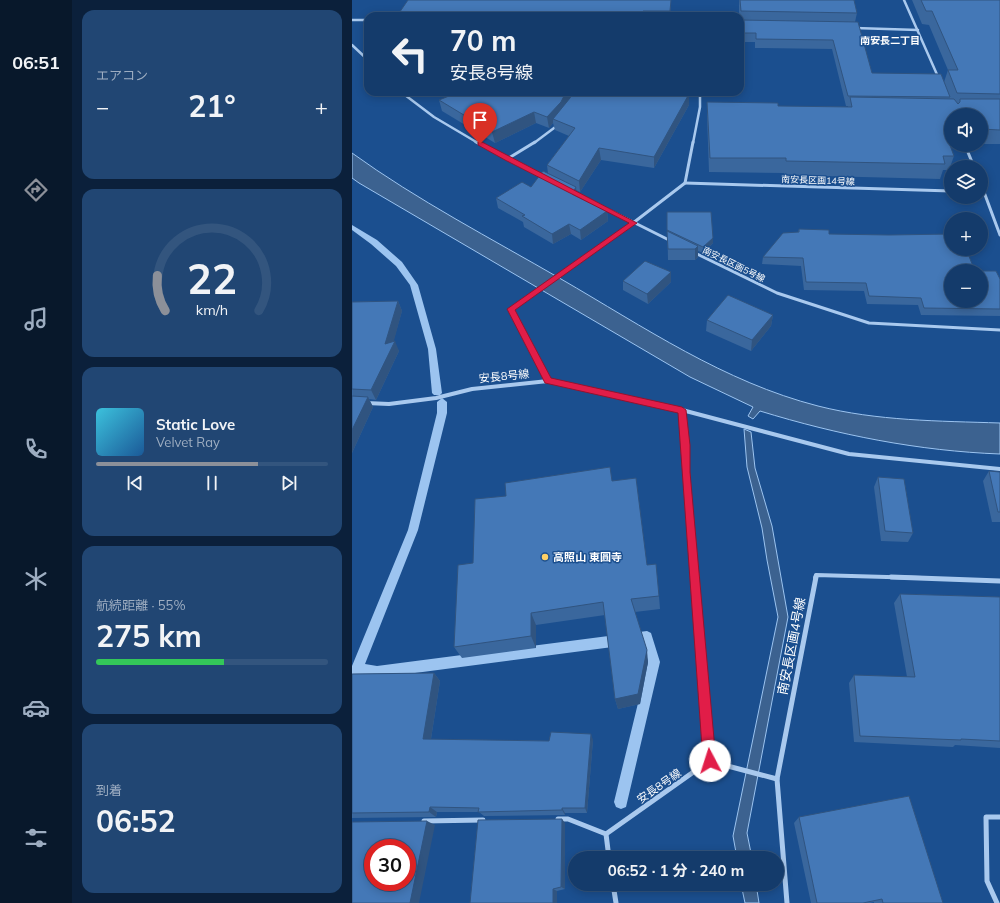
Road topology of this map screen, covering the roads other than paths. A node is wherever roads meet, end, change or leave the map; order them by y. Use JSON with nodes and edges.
{"nodes":[{"id":1,"x":904,"y":0,"type":"edge"},
{"id":2,"x":352,"y":20,"type":"edge"},
{"id":3,"x":364,"y":20,"type":"edge"},
{"id":4,"x":848,"y":28,"type":"edge"},
{"id":5,"x":918,"y":30,"type":"junction"},
{"id":6,"x":352,"y":45,"type":"edge"},
{"id":7,"x":364,"y":56,"type":"edge"},
{"id":8,"x":941,"y":83,"type":"edge"},
{"id":9,"x":406,"y":96,"type":"edge"},
{"id":10,"x":700,"y":96,"type":"edge"},
{"id":11,"x":700,"y":107,"type":"junction"},
{"id":12,"x":708,"y":107,"type":"edge"},
{"id":13,"x":560,"y":122,"type":"edge"},
{"id":14,"x":507,"y":159,"type":"junction"},
{"id":15,"x":549,"y":180,"type":"edge"},
{"id":16,"x":685,"y":183,"type":"junction"},
{"id":17,"x":570,"y":191,"type":"edge"},
{"id":18,"x":944,"y":191,"type":"edge"},
{"id":19,"x":988,"y":204,"type":"edge"},
{"id":20,"x":633,"y":223,"type":"junction"},
{"id":21,"x":1000,"y":235,"type":"edge"},
{"id":22,"x":674,"y":243,"type":"edge"},
{"id":23,"x":688,"y":250,"type":"edge"},
{"id":24,"x":1000,"y":330,"type":"edge"},
{"id":25,"x":548,"y":381,"type":"junction"},
{"id":26,"x":363,"y":403,"type":"edge"},
{"id":27,"x":682,"y":410,"type":"junction"},
{"id":28,"x":1000,"y":469,"type":"edge"},
{"id":29,"x":1000,"y":581,"type":"edge"},
{"id":30,"x":710,"y":761,"type":"junction"},
{"id":31,"x":777,"y":779,"type":"junction"},
{"id":32,"x":1000,"y":817,"type":"edge"},
{"id":33,"x":553,"y":819,"type":"edge"},
{"id":34,"x":491,"y":820,"type":"edge"},
{"id":35,"x":414,"y":821,"type":"edge"},
{"id":36,"x":606,"y":834,"type":"junction"},
{"id":37,"x":609,"y":851,"type":"edge"},
{"id":38,"x":614,"y":891,"type":"edge"},
{"id":39,"x":616,"y":903,"type":"edge"},
{"id":40,"x":787,"y":903,"type":"edge"},
{"id":41,"x":998,"y":903,"type":"edge"}],
"edges":[{"from":1,"to":5,"type":"street"},
{"from":2,"to":3,"type":"street"},
{"from":4,"to":5,"type":"street"},
{"from":5,"to":8,"type":"street"},
{"from":6,"to":7,"type":"street"},
{"from":9,"to":14,"type":"street"},
{"from":10,"to":11,"type":"street"},
{"from":11,"to":12,"type":"street"},
{"from":11,"to":16,"type":"street"},
{"from":13,"to":14,"type":"street"},
{"from":14,"to":15,"type":"street"},
{"from":16,"to":18,"type":"street","name":"南安長区画14号線"},
{"from":16,"to":20,"type":"street"},
{"from":17,"to":20,"type":"street"},
{"from":19,"to":21,"type":"street"},
{"from":20,"to":22,"type":"street"},
{"from":20,"to":25,"type":"street"},
{"from":23,"to":24,"type":"street","name":"南安長区画5号線"},
{"from":25,"to":26,"type":"street","name":"安長8号線"},
{"from":25,"to":27,"type":"street","name":"安長8号線"},
{"from":27,"to":28,"type":"street","name":"安長8号線"},
{"from":27,"to":30,"type":"street"},
{"from":29,"to":31,"type":"street","name":"南安長区画4号線"},
{"from":30,"to":31,"type":"street"},
{"from":30,"to":36,"type":"street","name":"安長8号線"},
{"from":31,"to":40,"type":"street","name":"南安長区画4号線"},
{"from":32,"to":41,"type":"street"},
{"from":33,"to":36,"type":"street"},
{"from":34,"to":35,"type":"street"},
{"from":36,"to":37,"type":"street"},
{"from":38,"to":39,"type":"street"}]}
